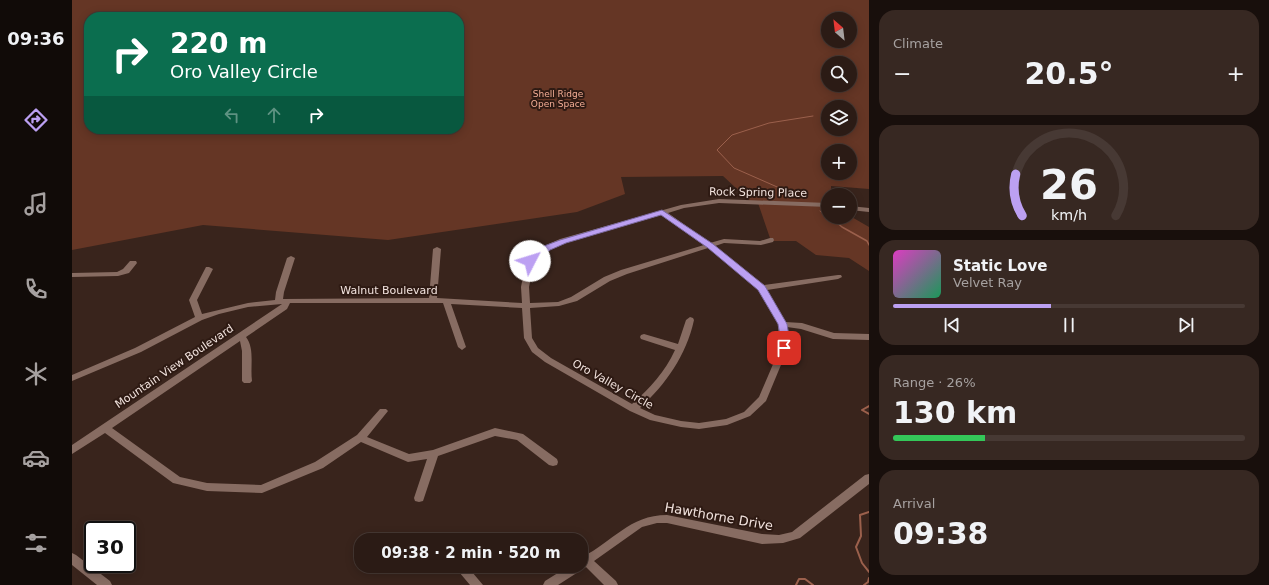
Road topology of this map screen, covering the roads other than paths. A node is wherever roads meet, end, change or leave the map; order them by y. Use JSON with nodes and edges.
{"nodes":[{"id":1,"x":821,"y":205,"type":"edge"},
{"id":2,"x":857,"y":209,"type":"edge"},
{"id":3,"x":869,"y":210,"type":"edge"},
{"id":4,"x":662,"y":212,"type":"junction"},
{"id":5,"x":770,"y":240,"type":"dead end"},
{"id":6,"x":710,"y":246,"type":"junction"},
{"id":7,"x":437,"y":249,"type":"dead end"},
{"id":8,"x":290,"y":258,"type":"dead end"},
{"id":9,"x":530,"y":261,"type":"joint"},
{"id":10,"x":133,"y":263,"type":"dead end"},
{"id":11,"x":209,"y":269,"type":"dead end"},
{"id":12,"x":72,"y":275,"type":"edge"},
{"id":13,"x":838,"y":277,"type":"dead end"},
{"id":14,"x":762,"y":288,"type":"junction"},
{"id":15,"x":433,"y":300,"type":"junction"},
{"id":16,"x":283,"y":301,"type":"junction"},
{"id":17,"x":446,"y":301,"type":"junction"},
{"id":18,"x":527,"y":306,"type":"junction"},
{"id":19,"x":199,"y":318,"type":"junction"},
{"id":20,"x":690,"y":320,"type":"dead end"},
{"id":21,"x":782,"y":324,"type":"junction"},
{"id":22,"x":241,"y":336,"type":"junction"},
{"id":23,"x":644,"y":337,"type":"dead end"},
{"id":24,"x":869,"y":337,"type":"edge"},
{"id":25,"x":462,"y":347,"type":"dead end"},
{"id":26,"x":680,"y":348,"type":"junction"},
{"id":27,"x":72,"y":378,"type":"edge"},
{"id":28,"x":247,"y":381,"type":"dead end"},
{"id":29,"x":633,"y":409,"type":"junction"},
{"id":30,"x":383,"y":411,"type":"dead end"},
{"id":31,"x":105,"y":428,"type":"junction"},
{"id":32,"x":360,"y":438,"type":"junction"},
{"id":33,"x":72,"y":450,"type":"edge"},
{"id":34,"x":434,"y":454,"type":"junction"},
{"id":35,"x":552,"y":462,"type":"dead end"},
{"id":36,"x":869,"y":478,"type":"edge"},
{"id":37,"x":419,"y":498,"type":"dead end"},
{"id":38,"x":72,"y":558,"type":"edge"},
{"id":39,"x":588,"y":559,"type":"edge"},
{"id":40,"x":588,"y":567,"type":"edge"},
{"id":41,"x":466,"y":573,"type":"edge"},
{"id":42,"x":567,"y":573,"type":"edge"},
{"id":43,"x":106,"y":585,"type":"edge"},
{"id":44,"x":477,"y":585,"type":"edge"},
{"id":45,"x":549,"y":585,"type":"edge"},
{"id":46,"x":612,"y":585,"type":"edge"}],
"edges":[{"from":1,"to":4,"type":"street","name":"Rock Spring Place"},
{"from":2,"to":3,"type":"street"},
{"from":4,"to":6,"type":"street","name":"Oro Valley Circle"},
{"from":4,"to":9,"type":"street","name":"Rock Spring Place"},
{"from":5,"to":6,"type":"street","name":"Walnut Boulevard"},
{"from":6,"to":14,"type":"street","name":"Oro Valley Circle"},
{"from":6,"to":18,"type":"street","name":"Walnut Boulevard"},
{"from":7,"to":15,"type":"street"},
{"from":8,"to":16,"type":"street"},
{"from":9,"to":18,"type":"street","name":"Oro Valley Circle"},
{"from":10,"to":12,"type":"street"},
{"from":11,"to":19,"type":"street"},
{"from":13,"to":14,"type":"street"},
{"from":14,"to":21,"type":"street","name":"Oro Valley Circle"},
{"from":15,"to":16,"type":"street","name":"Walnut Boulevard"},
{"from":15,"to":17,"type":"street","name":"Walnut Boulevard"},
{"from":16,"to":19,"type":"street","name":"Walnut Boulevard"},
{"from":16,"to":22,"type":"street","name":"Mountain View Boulevard"},
{"from":17,"to":18,"type":"street","name":"Walnut Boulevard"},
{"from":17,"to":25,"type":"street"},
{"from":18,"to":29,"type":"street","name":"Oro Valley Circle"},
{"from":19,"to":27,"type":"street","name":"Walnut Boulevard"},
{"from":20,"to":26,"type":"street"},
{"from":21,"to":24,"type":"street"},
{"from":21,"to":29,"type":"street","name":"Oro Valley Circle"},
{"from":22,"to":28,"type":"street"},
{"from":22,"to":31,"type":"street","name":"Mountain View Boulevard"},
{"from":23,"to":26,"type":"street"},
{"from":26,"to":29,"type":"street"},
{"from":30,"to":32,"type":"street"},
{"from":31,"to":32,"type":"street"},
{"from":31,"to":33,"type":"street","name":"Mountain View Boulevard"},
{"from":32,"to":34,"type":"street"},
{"from":34,"to":35,"type":"street"},
{"from":34,"to":37,"type":"street"},
{"from":36,"to":39,"type":"street","name":"Hawthorne Drive"},
{"from":38,"to":43,"type":"street"},
{"from":40,"to":46,"type":"street"},
{"from":41,"to":44,"type":"street"},
{"from":42,"to":45,"type":"street","name":"Hawthorne Drive"}]}
